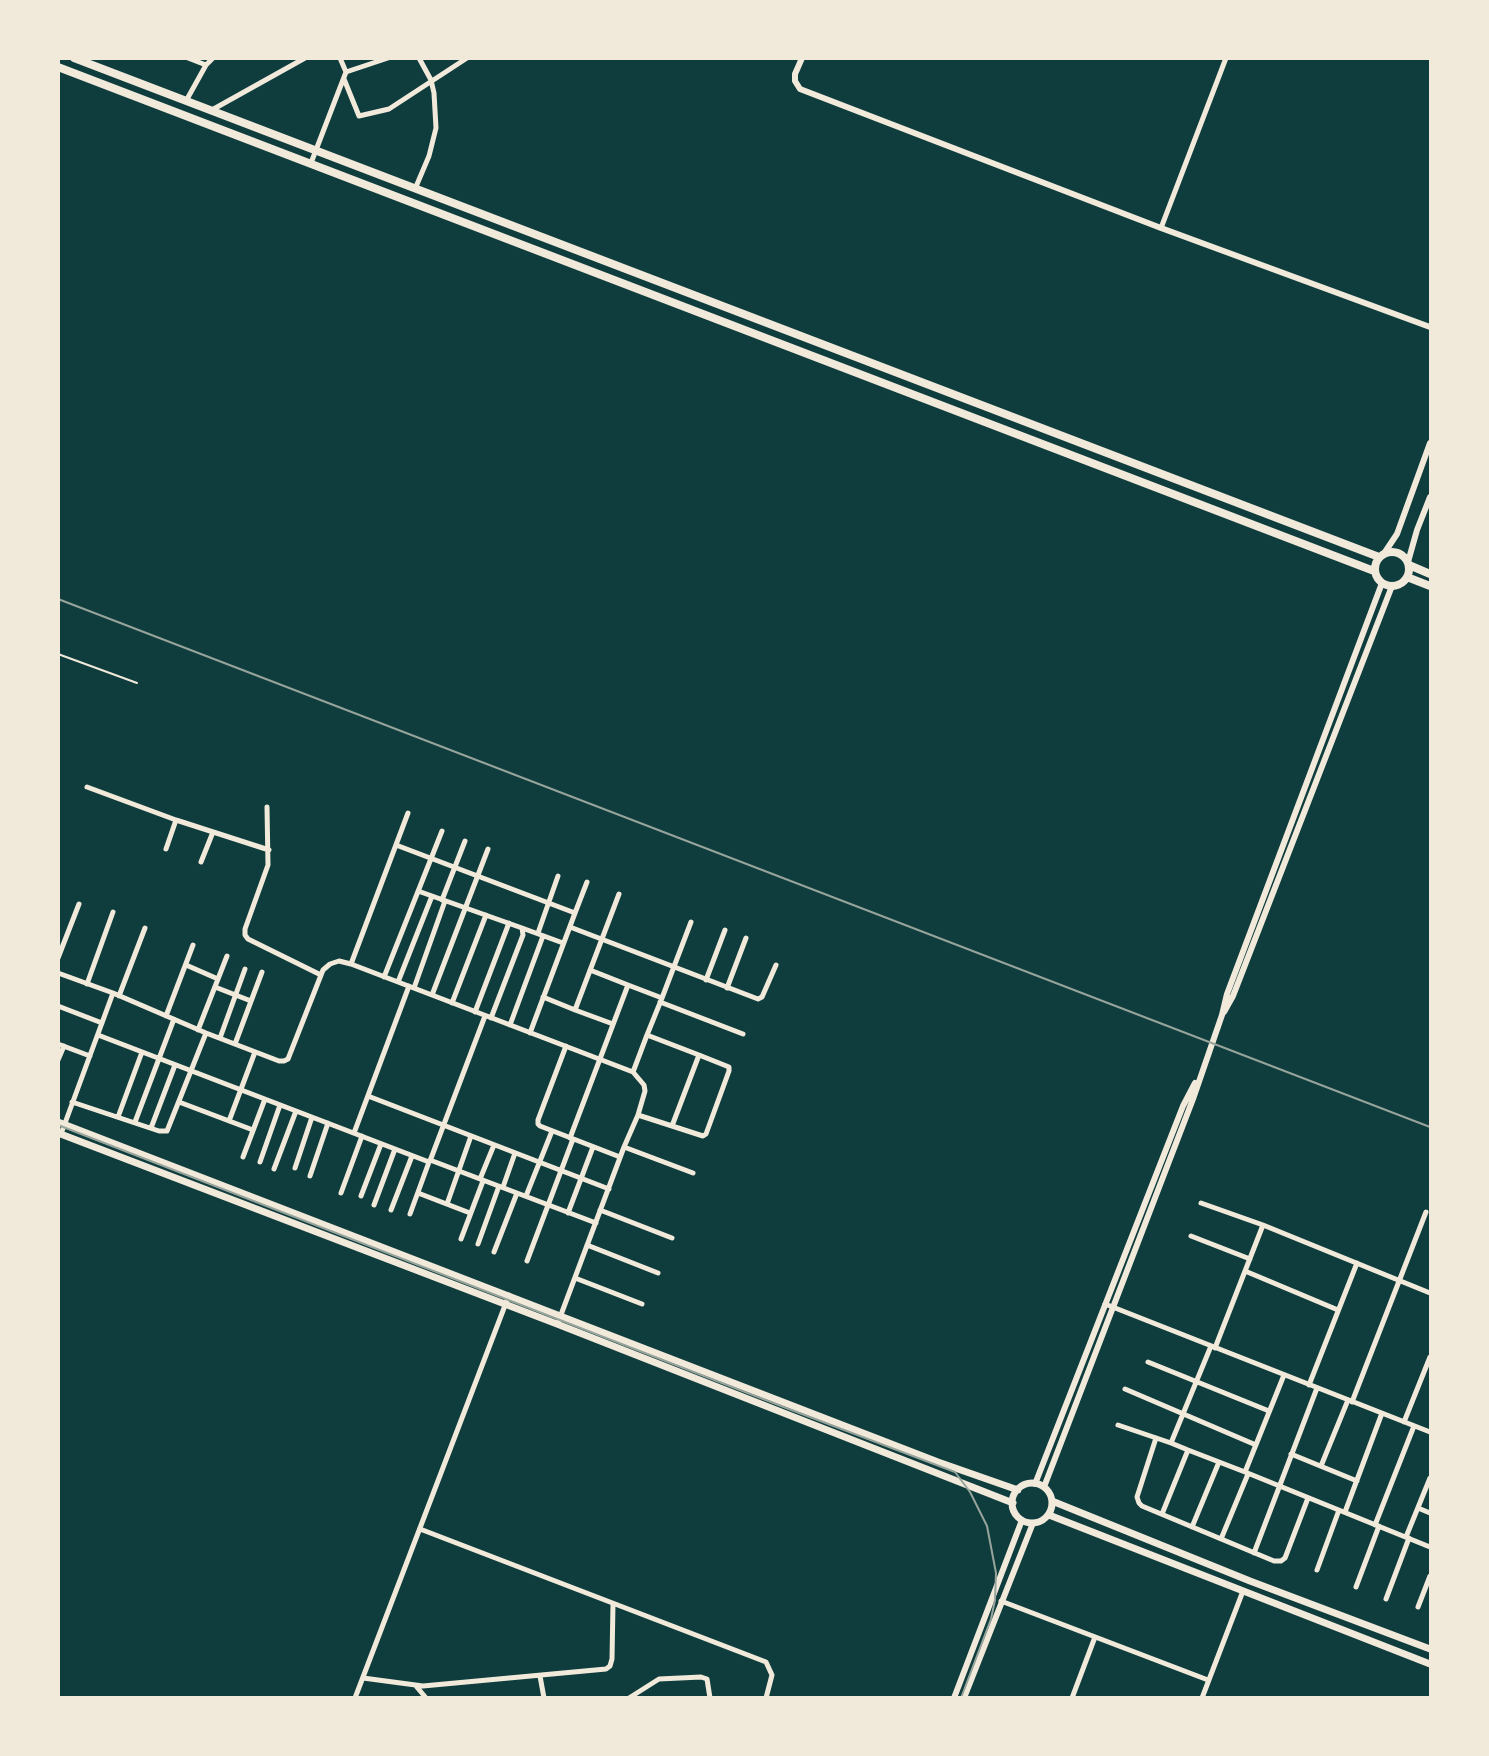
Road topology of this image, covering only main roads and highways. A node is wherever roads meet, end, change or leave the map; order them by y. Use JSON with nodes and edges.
{"nodes":[{"id":1,"x":74,"y":58,"type":"edge"},
{"id":2,"x":58,"y":67,"type":"edge"},
{"id":3,"x":800,"y":337,"type":"junction"},
{"id":4,"x":796,"y":349,"type":"junction"},
{"id":5,"x":1098,"y":450,"type":"junction"},
{"id":6,"x":1093,"y":463,"type":"junction"},
{"id":7,"x":1382,"y":555,"type":"junction"},
{"id":8,"x":1408,"y":564,"type":"junction"},
{"id":9,"x":1374,"y":571,"type":"junction"},
{"id":10,"x":1431,"y":574,"type":"edge"},
{"id":11,"x":1407,"y":577,"type":"junction"},
{"id":12,"x":1431,"y":586,"type":"edge"},
{"id":13,"x":61,"y":1123,"type":"edge"},
{"id":14,"x":60,"y":1133,"type":"edge"},
{"id":15,"x":1018,"y":1490,"type":"junction"},
{"id":16,"x":1052,"y":1501,"type":"junction"},
{"id":17,"x":1013,"y":1503,"type":"junction"},
{"id":18,"x":1048,"y":1515,"type":"junction"},
{"id":19,"x":1431,"y":1649,"type":"edge"},
{"id":20,"x":1431,"y":1664,"type":"edge"}],
"edges":[{"from":1,"to":3,"type":"main road"},
{"from":2,"to":4,"type":"main road"},
{"from":3,"to":4,"type":"main road"},
{"from":3,"to":5,"type":"main road"},
{"from":4,"to":6,"type":"main road"},
{"from":5,"to":6,"type":"main road"},
{"from":5,"to":7,"type":"main road"},
{"from":6,"to":9,"type":"main road"},
{"from":7,"to":8,"type":"main road"},
{"from":7,"to":9,"type":"main road"},
{"from":8,"to":10,"type":"main road"},
{"from":8,"to":11,"type":"main road"},
{"from":9,"to":11,"type":"main road"},
{"from":11,"to":12,"type":"main road"},
{"from":13,"to":15,"type":"main road"},
{"from":14,"to":17,"type":"main road"},
{"from":15,"to":16,"type":"main road"},
{"from":15,"to":17,"type":"main road"},
{"from":16,"to":18,"type":"main road"},
{"from":16,"to":19,"type":"main road"},
{"from":17,"to":18,"type":"main road"},
{"from":18,"to":20,"type":"main road"}]}
